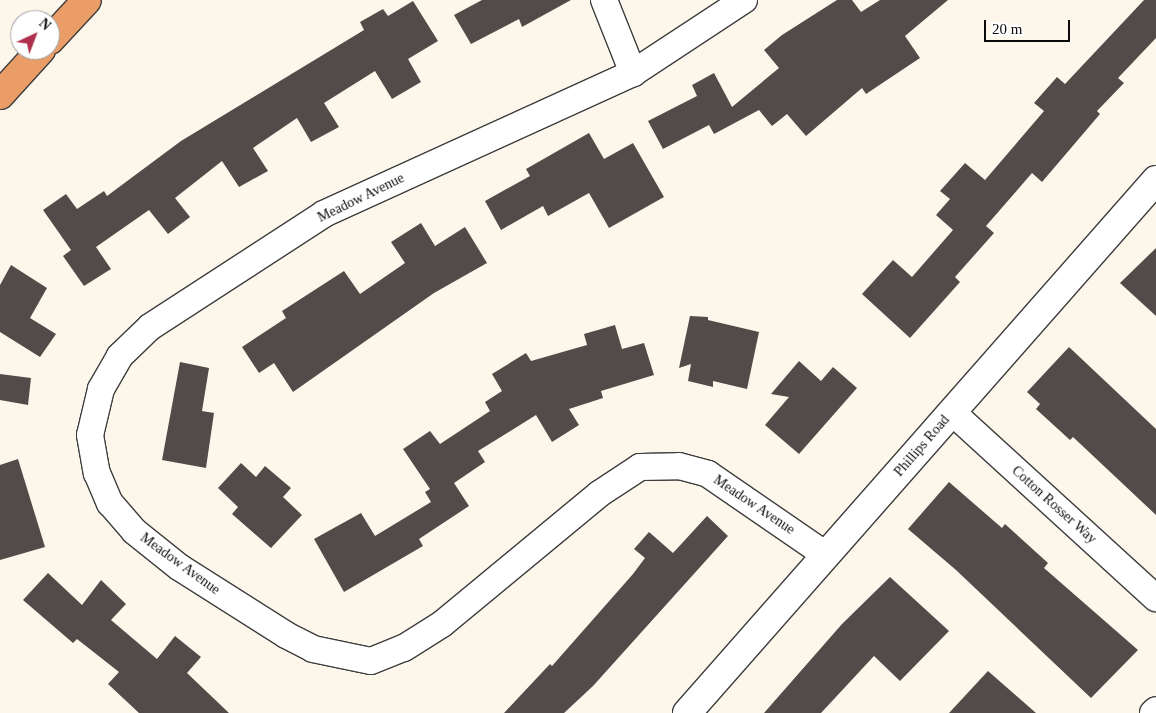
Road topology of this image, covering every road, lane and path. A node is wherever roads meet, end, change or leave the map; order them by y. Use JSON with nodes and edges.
{"nodes":[{"id":1,"x":87,"y":0,"type":"edge"},
{"id":2,"x":604,"y":0,"type":"edge"},
{"id":3,"x":744,"y":0,"type":"edge"},
{"id":4,"x":60,"y":29,"type":"edge"},
{"id":5,"x":32,"y":60,"type":"edge"},
{"id":6,"x":633,"y":73,"type":"junction"},
{"id":7,"x":0,"y":95,"type":"edge"},
{"id":8,"x":1156,"y":180,"type":"edge"},
{"id":9,"x":952,"y":412,"type":"junction"},
{"id":10,"x":826,"y":555,"type":"junction"},
{"id":11,"x":1156,"y":598,"type":"edge"},
{"id":12,"x":687,"y":713,"type":"edge"}],
"edges":[{"from":1,"to":4,"type":"highway"},
{"from":2,"to":6,"type":"street"},
{"from":3,"to":6,"type":"street","name":"Meadow Avenue"},
{"from":5,"to":7,"type":"highway"},
{"from":6,"to":10,"type":"street","name":"Meadow Avenue"},
{"from":8,"to":9,"type":"street","name":"Phillips Road"},
{"from":9,"to":10,"type":"street","name":"Phillips Road"},
{"from":9,"to":11,"type":"street","name":"Cotton Rosser Way"},
{"from":10,"to":12,"type":"street","name":"Phillips Road"}]}
